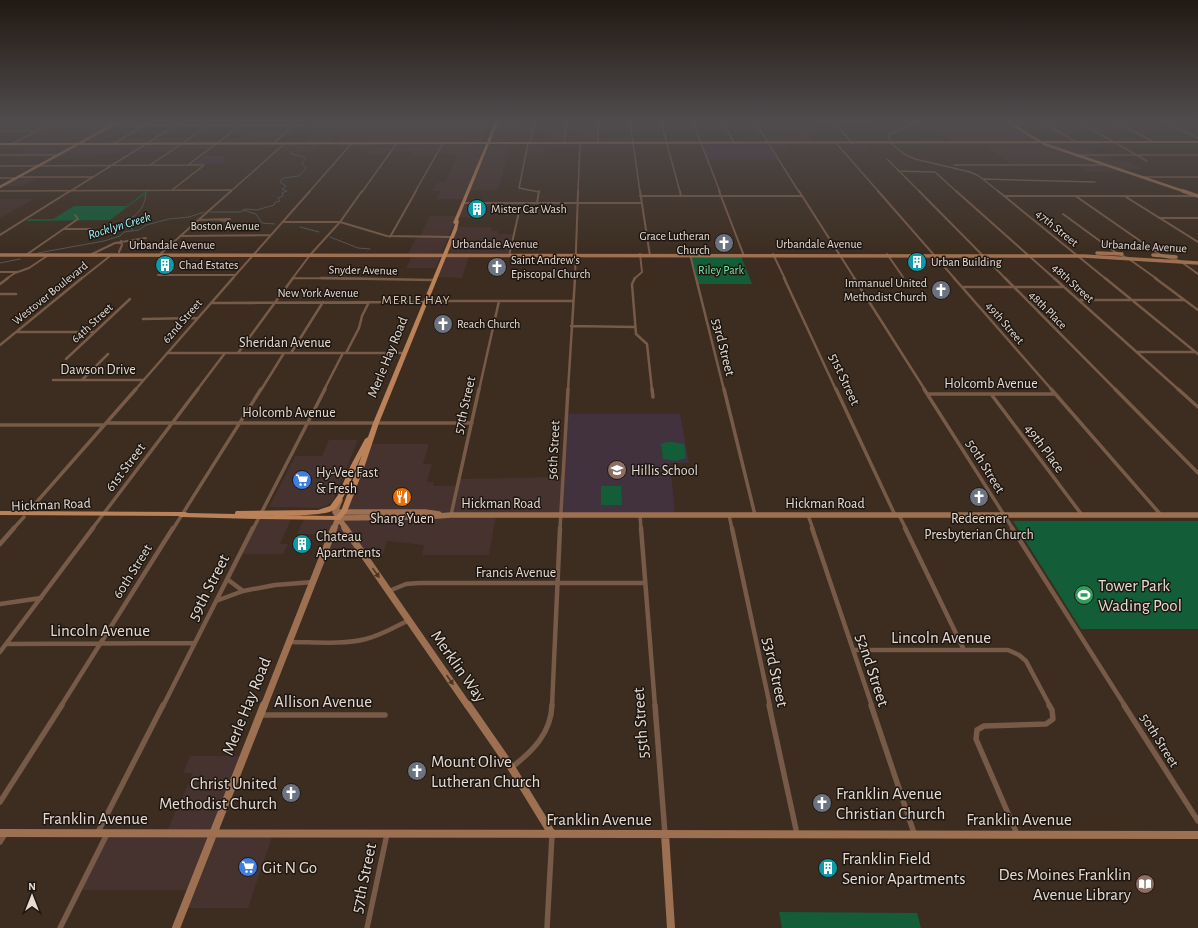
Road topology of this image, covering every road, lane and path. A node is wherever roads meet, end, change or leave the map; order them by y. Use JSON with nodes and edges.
{"nodes":[{"id":1,"x":28,"y":165,"type":"edge"},
{"id":2,"x":40,"y":165,"type":"edge"},
{"id":3,"x":113,"y":165,"type":"edge"},
{"id":4,"x":204,"y":165,"type":"edge"},
{"id":5,"x":259,"y":165,"type":"edge"},
{"id":6,"x":333,"y":165,"type":"edge"},
{"id":7,"x":380,"y":165,"type":"edge"},
{"id":8,"x":429,"y":165,"type":"edge"},
{"id":9,"x":478,"y":165,"type":"edge"},
{"id":10,"x":524,"y":165,"type":"edge"},
{"id":11,"x":579,"y":165,"type":"edge"},
{"id":12,"x":635,"y":165,"type":"edge"},
{"id":13,"x":672,"y":165,"type":"edge"},
{"id":14,"x":709,"y":165,"type":"edge"},
{"id":15,"x":782,"y":165,"type":"edge"},
{"id":16,"x":855,"y":165,"type":"edge"},
{"id":17,"x":893,"y":165,"type":"edge"},
{"id":18,"x":950,"y":165,"type":"edge"},
{"id":19,"x":1060,"y":165,"type":"edge"},
{"id":20,"x":1105,"y":165,"type":"edge"},
{"id":21,"x":0,"y":166,"type":"edge"},
{"id":22,"x":958,"y":166,"type":"junction"},
{"id":23,"x":898,"y":171,"type":"junction"},
{"id":24,"x":18,"y":177,"type":"junction"},
{"id":25,"x":94,"y":177,"type":"junction"},
{"id":26,"x":1140,"y":177,"type":"junction"},
{"id":27,"x":1198,"y":177,"type":"edge"},
{"id":28,"x":0,"y":178,"type":"edge"},
{"id":29,"x":983,"y":179,"type":"junction"},
{"id":30,"x":1095,"y":182,"type":"dead end"},
{"id":31,"x":0,"y":187,"type":"edge"},
{"id":32,"x":171,"y":190,"type":"junction"},
{"id":33,"x":231,"y":190,"type":"junction"},
{"id":34,"x":0,"y":191,"type":"edge"},
{"id":35,"x":72,"y":191,"type":"junction"},
{"id":36,"x":640,"y":196,"type":"junction"},
{"id":37,"x":681,"y":196,"type":"junction"},
{"id":38,"x":721,"y":196,"type":"junction"},
{"id":39,"x":801,"y":196,"type":"junction"},
{"id":40,"x":1004,"y":196,"type":"junction"},
{"id":41,"x":1077,"y":196,"type":"junction"},
{"id":42,"x":1125,"y":196,"type":"junction"},
{"id":43,"x":1198,"y":196,"type":"edge"},
{"id":44,"x":464,"y":203,"type":"junction"},
{"id":45,"x":537,"y":203,"type":"junction"},
{"id":46,"x":578,"y":203,"type":"junction"},
{"id":47,"x":642,"y":203,"type":"junction"},
{"id":48,"x":518,"y":212,"type":"dead end"},
{"id":49,"x":1063,"y":214,"type":"dead end"},
{"id":50,"x":75,"y":215,"type":"dead end"},
{"id":51,"x":1159,"y":218,"type":"junction"},
{"id":52,"x":1198,"y":218,"type":"edge"},
{"id":53,"x":198,"y":220,"type":"junction"},
{"id":54,"x":220,"y":220,"type":"dead end"},
{"id":55,"x":283,"y":222,"type":"junction"},
{"id":56,"x":340,"y":222,"type":"junction"},
{"id":57,"x":65,"y":229,"type":"junction"},
{"id":58,"x":92,"y":229,"type":"dead end"},
{"id":59,"x":271,"y":235,"type":"junction"},
{"id":60,"x":0,"y":236,"type":"edge"},
{"id":61,"x":180,"y":236,"type":"junction"},
{"id":62,"x":390,"y":237,"type":"junction"},
{"id":63,"x":450,"y":237,"type":"junction"},
{"id":64,"x":146,"y":238,"type":"dead end"},
{"id":65,"x":121,"y":242,"type":"junction"},
{"id":66,"x":1198,"y":242,"type":"edge"},
{"id":67,"x":119,"y":252,"type":"dead end"},
{"id":68,"x":1026,"y":253,"type":"junction"},
{"id":69,"x":1073,"y":253,"type":"junction"},
{"id":70,"x":933,"y":254,"type":"junction"},
{"id":71,"x":1118,"y":254,"type":"junction"},
{"id":72,"x":0,"y":255,"type":"edge"},
{"id":73,"x":253,"y":255,"type":"junction"},
{"id":74,"x":310,"y":255,"type":"junction"},
{"id":75,"x":443,"y":255,"type":"junction"},
{"id":76,"x":509,"y":255,"type":"junction"},
{"id":77,"x":576,"y":255,"type":"junction"},
{"id":78,"x":640,"y":255,"type":"junction"},
{"id":79,"x":649,"y":255,"type":"junction"},
{"id":80,"x":690,"y":255,"type":"junction"},
{"id":81,"x":744,"y":255,"type":"junction"},
{"id":82,"x":774,"y":255,"type":"junction"},
{"id":83,"x":839,"y":255,"type":"junction"},
{"id":84,"x":888,"y":255,"type":"junction"},
{"id":85,"x":981,"y":255,"type":"junction"},
{"id":86,"x":25,"y":256,"type":"junction"},
{"id":87,"x":47,"y":256,"type":"junction"},
{"id":88,"x":89,"y":256,"type":"junction"},
{"id":89,"x":110,"y":256,"type":"junction"},
{"id":90,"x":158,"y":256,"type":"junction"},
{"id":91,"x":1030,"y":256,"type":"junction"},
{"id":92,"x":1078,"y":256,"type":"junction"},
{"id":93,"x":1162,"y":256,"type":"junction"},
{"id":94,"x":1126,"y":258,"type":"junction"},
{"id":95,"x":1198,"y":259,"type":"edge"},
{"id":96,"x":1180,"y":261,"type":"junction"},
{"id":97,"x":1198,"y":263,"type":"edge"},
{"id":98,"x":0,"y":272,"type":"edge"},
{"id":99,"x":19,"y":272,"type":"junction"},
{"id":100,"x":1198,"y":274,"type":"edge"},
{"id":101,"x":158,"y":275,"type":"dead end"},
{"id":102,"x":235,"y":275,"type":"junction"},
{"id":103,"x":903,"y":277,"type":"dead end"},
{"id":104,"x":292,"y":278,"type":"junction"},
{"id":105,"x":433,"y":280,"type":"junction"},
{"id":106,"x":0,"y":284,"type":"edge"},
{"id":107,"x":962,"y":287,"type":"junction"},
{"id":108,"x":1013,"y":287,"type":"junction"},
{"id":109,"x":1064,"y":287,"type":"junction"},
{"id":110,"x":0,"y":294,"type":"edge"},
{"id":111,"x":16,"y":294,"type":"dead end"},
{"id":112,"x":130,"y":299,"type":"dead end"},
{"id":113,"x":1079,"y":300,"type":"junction"},
{"id":114,"x":1132,"y":300,"type":"junction"},
{"id":115,"x":1184,"y":300,"type":"junction"},
{"id":116,"x":425,"y":301,"type":"junction"},
{"id":117,"x":500,"y":301,"type":"junction"},
{"id":118,"x":574,"y":301,"type":"junction"},
{"id":119,"x":275,"y":302,"type":"junction"},
{"id":120,"x":323,"y":302,"type":"junction"},
{"id":121,"x":369,"y":302,"type":"junction"},
{"id":122,"x":211,"y":303,"type":"junction"},
{"id":123,"x":1197,"y":309,"type":"edge"},
{"id":124,"x":198,"y":318,"type":"junction"},
{"id":125,"x":144,"y":319,"type":"dead end"},
{"id":126,"x":572,"y":326,"type":"junction"},
{"id":127,"x":635,"y":327,"type":"junction"},
{"id":128,"x":16,"y":332,"type":"junction"},
{"id":129,"x":95,"y":332,"type":"junction"},
{"id":130,"x":0,"y":345,"type":"edge"},
{"id":131,"x":1137,"y":352,"type":"junction"},
{"id":132,"x":167,"y":353,"type":"junction"},
{"id":133,"x":225,"y":353,"type":"junction"},
{"id":134,"x":238,"y":353,"type":"junction"},
{"id":135,"x":284,"y":353,"type":"junction"},
{"id":136,"x":291,"y":353,"type":"junction"},
{"id":137,"x":345,"y":353,"type":"junction"},
{"id":138,"x":404,"y":353,"type":"junction"},
{"id":139,"x":1197,"y":353,"type":"edge"},
{"id":140,"x":108,"y":354,"type":"dead end"},
{"id":141,"x":66,"y":359,"type":"dead end"},
{"id":142,"x":53,"y":380,"type":"dead end"},
{"id":143,"x":82,"y":380,"type":"junction"},
{"id":144,"x":143,"y":380,"type":"junction"},
{"id":145,"x":928,"y":394,"type":"junction"},
{"id":146,"x":991,"y":394,"type":"junction"},
{"id":147,"x":1055,"y":394,"type":"junction"},
{"id":148,"x":653,"y":397,"type":"dead end"},
{"id":149,"x":1198,"y":407,"type":"edge"},
{"id":150,"x":172,"y":423,"type":"junction"},
{"id":151,"x":240,"y":423,"type":"junction"},
{"id":152,"x":307,"y":423,"type":"junction"},
{"id":153,"x":376,"y":423,"type":"junction"},
{"id":154,"x":472,"y":423,"type":"junction"},
{"id":155,"x":105,"y":424,"type":"junction"},
{"id":156,"x":0,"y":425,"type":"edge"},
{"id":157,"x":1198,"y":473,"type":"edge"},
{"id":158,"x":341,"y":496,"type":"junction"},
{"id":159,"x":318,"y":512,"type":"junction"},
{"id":160,"x":0,"y":513,"type":"edge"},
{"id":161,"x":181,"y":514,"type":"junction"},
{"id":162,"x":339,"y":514,"type":"junction"},
{"id":163,"x":25,"y":515,"type":"junction"},
{"id":164,"x":103,"y":515,"type":"junction"},
{"id":165,"x":260,"y":515,"type":"junction"},
{"id":166,"x":451,"y":515,"type":"junction"},
{"id":167,"x":560,"y":515,"type":"junction"},
{"id":168,"x":640,"y":515,"type":"junction"},
{"id":169,"x":729,"y":515,"type":"junction"},
{"id":170,"x":755,"y":515,"type":"junction"},
{"id":171,"x":808,"y":515,"type":"junction"},
{"id":172,"x":897,"y":515,"type":"junction"},
{"id":173,"x":1004,"y":515,"type":"junction"},
{"id":174,"x":1082,"y":515,"type":"junction"},
{"id":175,"x":1161,"y":515,"type":"junction"},
{"id":176,"x":1198,"y":515,"type":"edge"},
{"id":177,"x":0,"y":517,"type":"edge"},
{"id":178,"x":0,"y":544,"type":"edge"},
{"id":179,"x":227,"y":579,"type":"junction"},
{"id":180,"x":313,"y":582,"type":"junction"},
{"id":181,"x":558,"y":583,"type":"junction"},
{"id":182,"x":645,"y":583,"type":"junction"},
{"id":183,"x":243,"y":591,"type":"junction"},
{"id":184,"x":389,"y":591,"type":"junction"},
{"id":185,"x":41,"y":598,"type":"junction"},
{"id":186,"x":216,"y":601,"type":"junction"},
{"id":187,"x":0,"y":604,"type":"edge"},
{"id":188,"x":409,"y":620,"type":"junction"},
{"id":189,"x":289,"y":642,"type":"junction"},
{"id":190,"x":100,"y":643,"type":"junction"},
{"id":191,"x":194,"y":643,"type":"junction"},
{"id":192,"x":6,"y":644,"type":"junction"},
{"id":193,"x":853,"y":650,"type":"junction"},
{"id":194,"x":964,"y":650,"type":"junction"},
{"id":195,"x":0,"y":652,"type":"edge"},
{"id":196,"x":260,"y":715,"type":"junction"},
{"id":197,"x":385,"y":715,"type":"dead end"},
{"id":198,"x":511,"y":768,"type":"junction"},
{"id":199,"x":0,"y":802,"type":"edge"},
{"id":200,"x":1198,"y":821,"type":"edge"},
{"id":201,"x":3,"y":833,"type":"edge"},
{"id":202,"x":97,"y":833,"type":"junction"},
{"id":203,"x":108,"y":833,"type":"junction"},
{"id":204,"x":213,"y":834,"type":"junction"},
{"id":205,"x":387,"y":834,"type":"junction"},
{"id":206,"x":552,"y":834,"type":"junction"},
{"id":207,"x":664,"y":834,"type":"junction"},
{"id":208,"x":797,"y":834,"type":"junction"},
{"id":209,"x":914,"y":834,"type":"junction"},
{"id":210,"x":1017,"y":834,"type":"junction"},
{"id":211,"x":1198,"y":835,"type":"edge"},
{"id":212,"x":0,"y":842,"type":"edge"},
{"id":213,"x":60,"y":928,"type":"edge"},
{"id":214,"x":176,"y":928,"type":"edge"},
{"id":215,"x":367,"y":928,"type":"edge"},
{"id":216,"x":547,"y":928,"type":"edge"},
{"id":217,"x":671,"y":928,"type":"edge"}],
"edges":[{"from":1,"to":21,"type":"street"},
{"from":2,"to":24,"type":"street"},
{"from":3,"to":25,"type":"street"},
{"from":4,"to":32,"type":"street"},
{"from":5,"to":33,"type":"street"},
{"from":6,"to":55,"type":"street","name":"62nd Street"},
{"from":7,"to":56,"type":"street"},
{"from":8,"to":62,"type":"street"},
{"from":9,"to":44,"type":"main road","name":"Merle Hay Road"},
{"from":10,"to":45,"type":"street"},
{"from":11,"to":46,"type":"street","name":"56th Street"},
{"from":12,"to":36,"type":"street"},
{"from":13,"to":37,"type":"street"},
{"from":14,"to":38,"type":"street"},
{"from":15,"to":39,"type":"street","name":"50th Street"},
{"from":16,"to":70,"type":"street","name":"49th Street"},
{"from":17,"to":23,"type":"street","name":"48th Place"},
{"from":18,"to":22,"type":"street","name":"47th Street"},
{"from":19,"to":22,"type":"street"},
{"from":20,"to":26,"type":"street"},
{"from":22,"to":29,"type":"street","name":"47th Street"},
{"from":23,"to":68,"type":"street","name":"48th Street"},
{"from":23,"to":85,"type":"street","name":"48th Place"},
{"from":24,"to":25,"type":"street"},
{"from":24,"to":28,"type":"street"},
{"from":24,"to":31,"type":"street"},
{"from":25,"to":35,"type":"street"},
{"from":26,"to":27,"type":"street"},
{"from":26,"to":43,"type":"street"},
{"from":29,"to":30,"type":"street"},
{"from":29,"to":40,"type":"street","name":"47th Street"},
{"from":32,"to":33,"type":"street"},
{"from":32,"to":35,"type":"street"},
{"from":33,"to":53,"type":"street"},
{"from":34,"to":35,"type":"street"},
{"from":35,"to":60,"type":"street"},
{"from":36,"to":37,"type":"street"},
{"from":36,"to":47,"type":"street"},
{"from":37,"to":38,"type":"street"},
{"from":38,"to":39,"type":"street"},
{"from":38,"to":81,"type":"street"},
{"from":39,"to":83,"type":"street","name":"50th Street"},
{"from":40,"to":41,"type":"street"},
{"from":40,"to":69,"type":"street","name":"47th Street"},
{"from":41,"to":42,"type":"street"},
{"from":41,"to":93,"type":"street"},
{"from":42,"to":43,"type":"street"},
{"from":42,"to":51,"type":"street"},
{"from":44,"to":45,"type":"street"},
{"from":44,"to":63,"type":"main road","name":"Merle Hay Road"},
{"from":45,"to":46,"type":"street"},
{"from":46,"to":47,"type":"street"},
{"from":46,"to":77,"type":"street","name":"56th Street"},
{"from":47,"to":79,"type":"street"},
{"from":48,"to":76,"type":"street"},
{"from":49,"to":71,"type":"street"},
{"from":50,"to":57,"type":"street"},
{"from":51,"to":52,"type":"street"},
{"from":51,"to":66,"type":"street"},
{"from":53,"to":54,"type":"street"},
{"from":53,"to":61,"type":"street"},
{"from":55,"to":56,"type":"street"},
{"from":55,"to":59,"type":"street","name":"62nd Street"},
{"from":56,"to":62,"type":"street"},
{"from":56,"to":74,"type":"street"},
{"from":57,"to":58,"type":"street"},
{"from":57,"to":86,"type":"street"},
{"from":59,"to":61,"type":"street","name":"Boston Avenue"},
{"from":59,"to":73,"type":"street","name":"62nd Street"},
{"from":61,"to":90,"type":"street"},
{"from":62,"to":63,"type":"street"},
{"from":63,"to":75,"type":"main road","name":"Merle Hay Road"},
{"from":64,"to":65,"type":"street"},
{"from":65,"to":67,"type":"street"},
{"from":65,"to":88,"type":"street"},
{"from":68,"to":69,"type":"street","name":"Urbandale Avenue"},
{"from":68,"to":85,"type":"street","name":"Urbandale Avenue"},
{"from":68,"to":91,"type":"street","name":"48th Street"},
{"from":69,"to":71,"type":"street","name":"Urbandale Avenue"},
{"from":69,"to":92,"type":"street","name":"47th Street"},
{"from":70,"to":84,"type":"street","name":"Urbandale Avenue"},
{"from":70,"to":85,"type":"street","name":"Urbandale Avenue"},
{"from":70,"to":107,"type":"street","name":"49th Street"},
{"from":71,"to":93,"type":"street","name":"Urbandale Avenue"},
{"from":71,"to":94,"type":"street"},
{"from":72,"to":86,"type":"street","name":"Urbandale Avenue"},
{"from":73,"to":74,"type":"street","name":"Urbandale Avenue"},
{"from":73,"to":90,"type":"street","name":"Urbandale Avenue"},
{"from":73,"to":102,"type":"street","name":"62nd Street"},
{"from":74,"to":75,"type":"street","name":"Urbandale Avenue"},
{"from":74,"to":104,"type":"street"},
{"from":75,"to":76,"type":"street","name":"Urbandale Avenue"},
{"from":75,"to":105,"type":"main road","name":"Merle Hay Road"},
{"from":76,"to":77,"type":"street","name":"Urbandale Avenue"},
{"from":77,"to":78,"type":"street","name":"Urbandale Avenue"},
{"from":77,"to":118,"type":"street","name":"56th Street"},
{"from":78,"to":79,"type":"street","name":"Urbandale Avenue"},
{"from":78,"to":127,"type":"street"},
{"from":79,"to":80,"type":"street","name":"Urbandale Avenue"},
{"from":80,"to":81,"type":"street","name":"Urbandale Avenue"},
{"from":80,"to":170,"type":"street","name":"53rd Street"},
{"from":81,"to":82,"type":"street","name":"Urbandale Avenue"},
{"from":82,"to":83,"type":"street","name":"Urbandale Avenue"},
{"from":82,"to":172,"type":"street","name":"51st Street"},
{"from":83,"to":84,"type":"street","name":"Urbandale Avenue"},
{"from":83,"to":145,"type":"street","name":"50th Street"},
{"from":84,"to":103,"type":"street"},
{"from":85,"to":91,"type":"street","name":"Urbandale Avenue"},
{"from":85,"to":108,"type":"street","name":"48th Place"},
{"from":86,"to":87,"type":"street","name":"Urbandale Avenue"},
{"from":87,"to":88,"type":"street","name":"Urbandale Avenue"},
{"from":87,"to":99,"type":"street"},
{"from":88,"to":89,"type":"street","name":"Urbandale Avenue"},
{"from":89,"to":90,"type":"street","name":"Urbandale Avenue"},
{"from":89,"to":128,"type":"street","name":"Westover Boulevard"},
{"from":91,"to":92,"type":"street","name":"Urbandale Avenue"},
{"from":91,"to":109,"type":"street","name":"48th Street"},
{"from":92,"to":94,"type":"street","name":"Urbandale Avenue"},
{"from":92,"to":114,"type":"street","name":"47th Street"},
{"from":93,"to":95,"type":"street","name":"Urbandale Avenue"},
{"from":93,"to":96,"type":"street"},
{"from":94,"to":96,"type":"street","name":"Urbandale Avenue"},
{"from":94,"to":115,"type":"street"},
{"from":96,"to":97,"type":"street","name":"Urbandale Avenue"},
{"from":96,"to":100,"type":"street"},
{"from":98,"to":99,"type":"street"},
{"from":99,"to":106,"type":"street"},
{"from":101,"to":102,"type":"street"},
{"from":102,"to":122,"type":"street","name":"62nd Street"},
{"from":104,"to":105,"type":"street","name":"Snyder Avenue"},
{"from":104,"to":119,"type":"street"},
{"from":105,"to":116,"type":"main road","name":"Merle Hay Road"},
{"from":107,"to":108,"type":"street"},
{"from":107,"to":147,"type":"street","name":"49th Street"},
{"from":108,"to":109,"type":"street"},
{"from":108,"to":157,"type":"street","name":"48th Place"},
{"from":109,"to":113,"type":"street","name":"48th Street"},
{"from":110,"to":111,"type":"street"},
{"from":112,"to":129,"type":"street","name":"64th Street"},
{"from":113,"to":114,"type":"street"},
{"from":113,"to":131,"type":"street","name":"48th Street"},
{"from":114,"to":115,"type":"street"},
{"from":114,"to":139,"type":"street","name":"47th Street"},
{"from":115,"to":123,"type":"street"},
{"from":116,"to":117,"type":"street","name":"New York Avenue"},
{"from":116,"to":121,"type":"street","name":"New York Avenue"},
{"from":116,"to":138,"type":"main road","name":"Merle Hay Road"},
{"from":117,"to":118,"type":"street","name":"New York Avenue"},
{"from":117,"to":154,"type":"street","name":"57th Street"},
{"from":118,"to":126,"type":"street","name":"56th Street"},
{"from":119,"to":120,"type":"street","name":"New York Avenue"},
{"from":119,"to":122,"type":"street","name":"New York Avenue"},
{"from":119,"to":134,"type":"street"},
{"from":120,"to":121,"type":"street","name":"New York Avenue"},
{"from":120,"to":136,"type":"street"},
{"from":121,"to":137,"type":"street","name":"59th Street"},
{"from":122,"to":124,"type":"street","name":"62nd Street"},
{"from":124,"to":125,"type":"street"},
{"from":124,"to":132,"type":"street","name":"62nd Street"},
{"from":126,"to":127,"type":"street"},
{"from":126,"to":167,"type":"street","name":"56th Street"},
{"from":127,"to":148,"type":"street"},
{"from":128,"to":129,"type":"street"},
{"from":128,"to":130,"type":"street","name":"Westover Boulevard"},
{"from":129,"to":141,"type":"street","name":"64th Street"},
{"from":131,"to":139,"type":"street"},
{"from":131,"to":149,"type":"street","name":"48th Street"},
{"from":132,"to":133,"type":"street","name":"Sheridan Avenue"},
{"from":132,"to":144,"type":"street","name":"62nd Street"},
{"from":133,"to":134,"type":"street","name":"Sheridan Avenue"},
{"from":133,"to":150,"type":"street","name":"61st Street"},
{"from":134,"to":135,"type":"street","name":"Sheridan Avenue"},
{"from":135,"to":136,"type":"street","name":"Sheridan Avenue"},
{"from":135,"to":151,"type":"street","name":"60th Street"},
{"from":136,"to":137,"type":"street","name":"Sheridan Avenue"},
{"from":137,"to":138,"type":"street","name":"Sheridan Avenue"},
{"from":137,"to":152,"type":"street","name":"59th Street"},
{"from":138,"to":153,"type":"main road","name":"Merle Hay Road"},
{"from":140,"to":143,"type":"street"},
{"from":142,"to":143,"type":"street","name":"Dawson Drive"},
{"from":143,"to":144,"type":"street","name":"Dawson Drive"},
{"from":144,"to":155,"type":"street","name":"62nd Street"},
{"from":145,"to":146,"type":"street","name":"Holcomb Avenue"},
{"from":145,"to":173,"type":"street","name":"50th Street"},
{"from":146,"to":147,"type":"street","name":"Holcomb Avenue"},
{"from":146,"to":174,"type":"street","name":"49th Place"},
{"from":147,"to":175,"type":"street","name":"49th Street"},
{"from":150,"to":151,"type":"street","name":"Holcomb Avenue"},
{"from":150,"to":155,"type":"street","name":"Holcomb Avenue"},
{"from":150,"to":164,"type":"street","name":"61st Street"},
{"from":151,"to":152,"type":"street","name":"Holcomb Avenue"},
{"from":151,"to":161,"type":"street","name":"60th Street"},
{"from":152,"to":153,"type":"street","name":"Holcomb Avenue"},
{"from":152,"to":165,"type":"street","name":"59th Street"},
{"from":153,"to":154,"type":"street","name":"Holcomb Avenue"},
{"from":153,"to":158,"type":"main road","name":"Merle Hay Road"},
{"from":153,"to":162,"type":"main road","name":"Merle Hay Road"},
{"from":154,"to":166,"type":"street","name":"57th Street"},
{"from":155,"to":156,"type":"street","name":"Holcomb Avenue"},
{"from":155,"to":163,"type":"street","name":"62nd Street"},
{"from":158,"to":159,"type":"main road"},
{"from":158,"to":162,"type":"street","name":"Merle Hay Road"},
{"from":159,"to":162,"type":"street","name":"Hickman Road"},
{"from":159,"to":165,"type":"main road","name":"Hickman Road"},
{"from":160,"to":163,"type":"main road","name":"Hickman Road"},
{"from":161,"to":164,"type":"main road","name":"Hickman Road"},
{"from":161,"to":165,"type":"main road","name":"Hickman Road"},
{"from":161,"to":190,"type":"street","name":"60th Street"},
{"from":162,"to":165,"type":"main road","name":"Hickman Road"},
{"from":162,"to":166,"type":"street","name":"Hickman Road"},
{"from":162,"to":180,"type":"street","name":"Merle Hay Road"},
{"from":162,"to":184,"type":"street","name":"Merklin Way","one_way":true},
{"from":163,"to":164,"type":"main road","name":"Hickman Road"},
{"from":163,"to":177,"type":"main road","name":"Hickman Road"},
{"from":163,"to":178,"type":"street","name":"62nd Street"},
{"from":164,"to":185,"type":"street","name":"61st Street"},
{"from":165,"to":179,"type":"street","name":"59th Street"},
{"from":166,"to":167,"type":"street","name":"Hickman Road"},
{"from":167,"to":168,"type":"street","name":"Hickman Road"},
{"from":167,"to":181,"type":"street","name":"56th Street"},
{"from":168,"to":169,"type":"street","name":"Hickman Road"},
{"from":168,"to":182,"type":"street","name":"55th Street"},
{"from":169,"to":170,"type":"street","name":"Hickman Road"},
{"from":169,"to":208,"type":"street","name":"53rd Street"},
{"from":170,"to":171,"type":"street","name":"Hickman Road"},
{"from":171,"to":172,"type":"street","name":"Hickman Road"},
{"from":171,"to":193,"type":"street","name":"52nd Street"},
{"from":172,"to":173,"type":"street","name":"Hickman Road"},
{"from":172,"to":194,"type":"street","name":"51st Street"},
{"from":173,"to":174,"type":"street","name":"Hickman Road"},
{"from":173,"to":200,"type":"street","name":"50th Street"},
{"from":174,"to":175,"type":"street","name":"Hickman Road"},
{"from":175,"to":176,"type":"street","name":"Hickman Road"},
{"from":179,"to":183,"type":"street"},
{"from":179,"to":186,"type":"street","name":"59th Street"},
{"from":180,"to":183,"type":"street"},
{"from":180,"to":189,"type":"street","name":"Merle Hay Road"},
{"from":181,"to":182,"type":"street","name":"Francis Avenue"},
{"from":181,"to":184,"type":"street","name":"Francis Avenue"},
{"from":181,"to":198,"type":"street","name":"56th Street"},
{"from":182,"to":207,"type":"street","name":"55th Street"},
{"from":183,"to":186,"type":"street"},
{"from":184,"to":188,"type":"street","name":"Merklin Way"},
{"from":185,"to":187,"type":"street"},
{"from":185,"to":192,"type":"street","name":"61st Street"},
{"from":186,"to":191,"type":"street","name":"59th Street"},
{"from":188,"to":189,"type":"street"},
{"from":188,"to":198,"type":"street","name":"Merklin Way","one_way":true},
{"from":189,"to":196,"type":"street","name":"Merle Hay Road"},
{"from":190,"to":191,"type":"street","name":"Lincoln Avenue"},
{"from":190,"to":192,"type":"street","name":"Lincoln Avenue"},
{"from":190,"to":199,"type":"street","name":"60th Street"},
{"from":191,"to":202,"type":"street","name":"59th Street"},
{"from":192,"to":195,"type":"street","name":"61st Street"},
{"from":193,"to":194,"type":"street","name":"Lincoln Avenue"},
{"from":193,"to":209,"type":"street","name":"52nd Street"},
{"from":194,"to":210,"type":"street","name":"Lincoln Avenue"},
{"from":196,"to":197,"type":"street","name":"Allison Avenue"},
{"from":196,"to":204,"type":"street","name":"Merle Hay Road"},
{"from":198,"to":206,"type":"street","name":"Merklin Way"},
{"from":201,"to":202,"type":"street","name":"Franklin Avenue"},
{"from":201,"to":212,"type":"street"},
{"from":202,"to":203,"type":"street","name":"Franklin Avenue"},
{"from":203,"to":204,"type":"street","name":"Franklin Avenue"},
{"from":203,"to":213,"type":"street"},
{"from":204,"to":205,"type":"street","name":"Franklin Avenue"},
{"from":204,"to":214,"type":"street","name":"Merle Hay Road"},
{"from":205,"to":206,"type":"street","name":"Franklin Avenue"},
{"from":205,"to":215,"type":"street","name":"57th Street"},
{"from":206,"to":207,"type":"street","name":"Franklin Avenue"},
{"from":206,"to":216,"type":"street"},
{"from":207,"to":208,"type":"street","name":"Franklin Avenue"},
{"from":207,"to":217,"type":"street","name":"55th Street"},
{"from":208,"to":209,"type":"street","name":"Franklin Avenue"},
{"from":209,"to":210,"type":"street","name":"Franklin Avenue"},
{"from":210,"to":211,"type":"street","name":"Franklin Avenue"}]}
